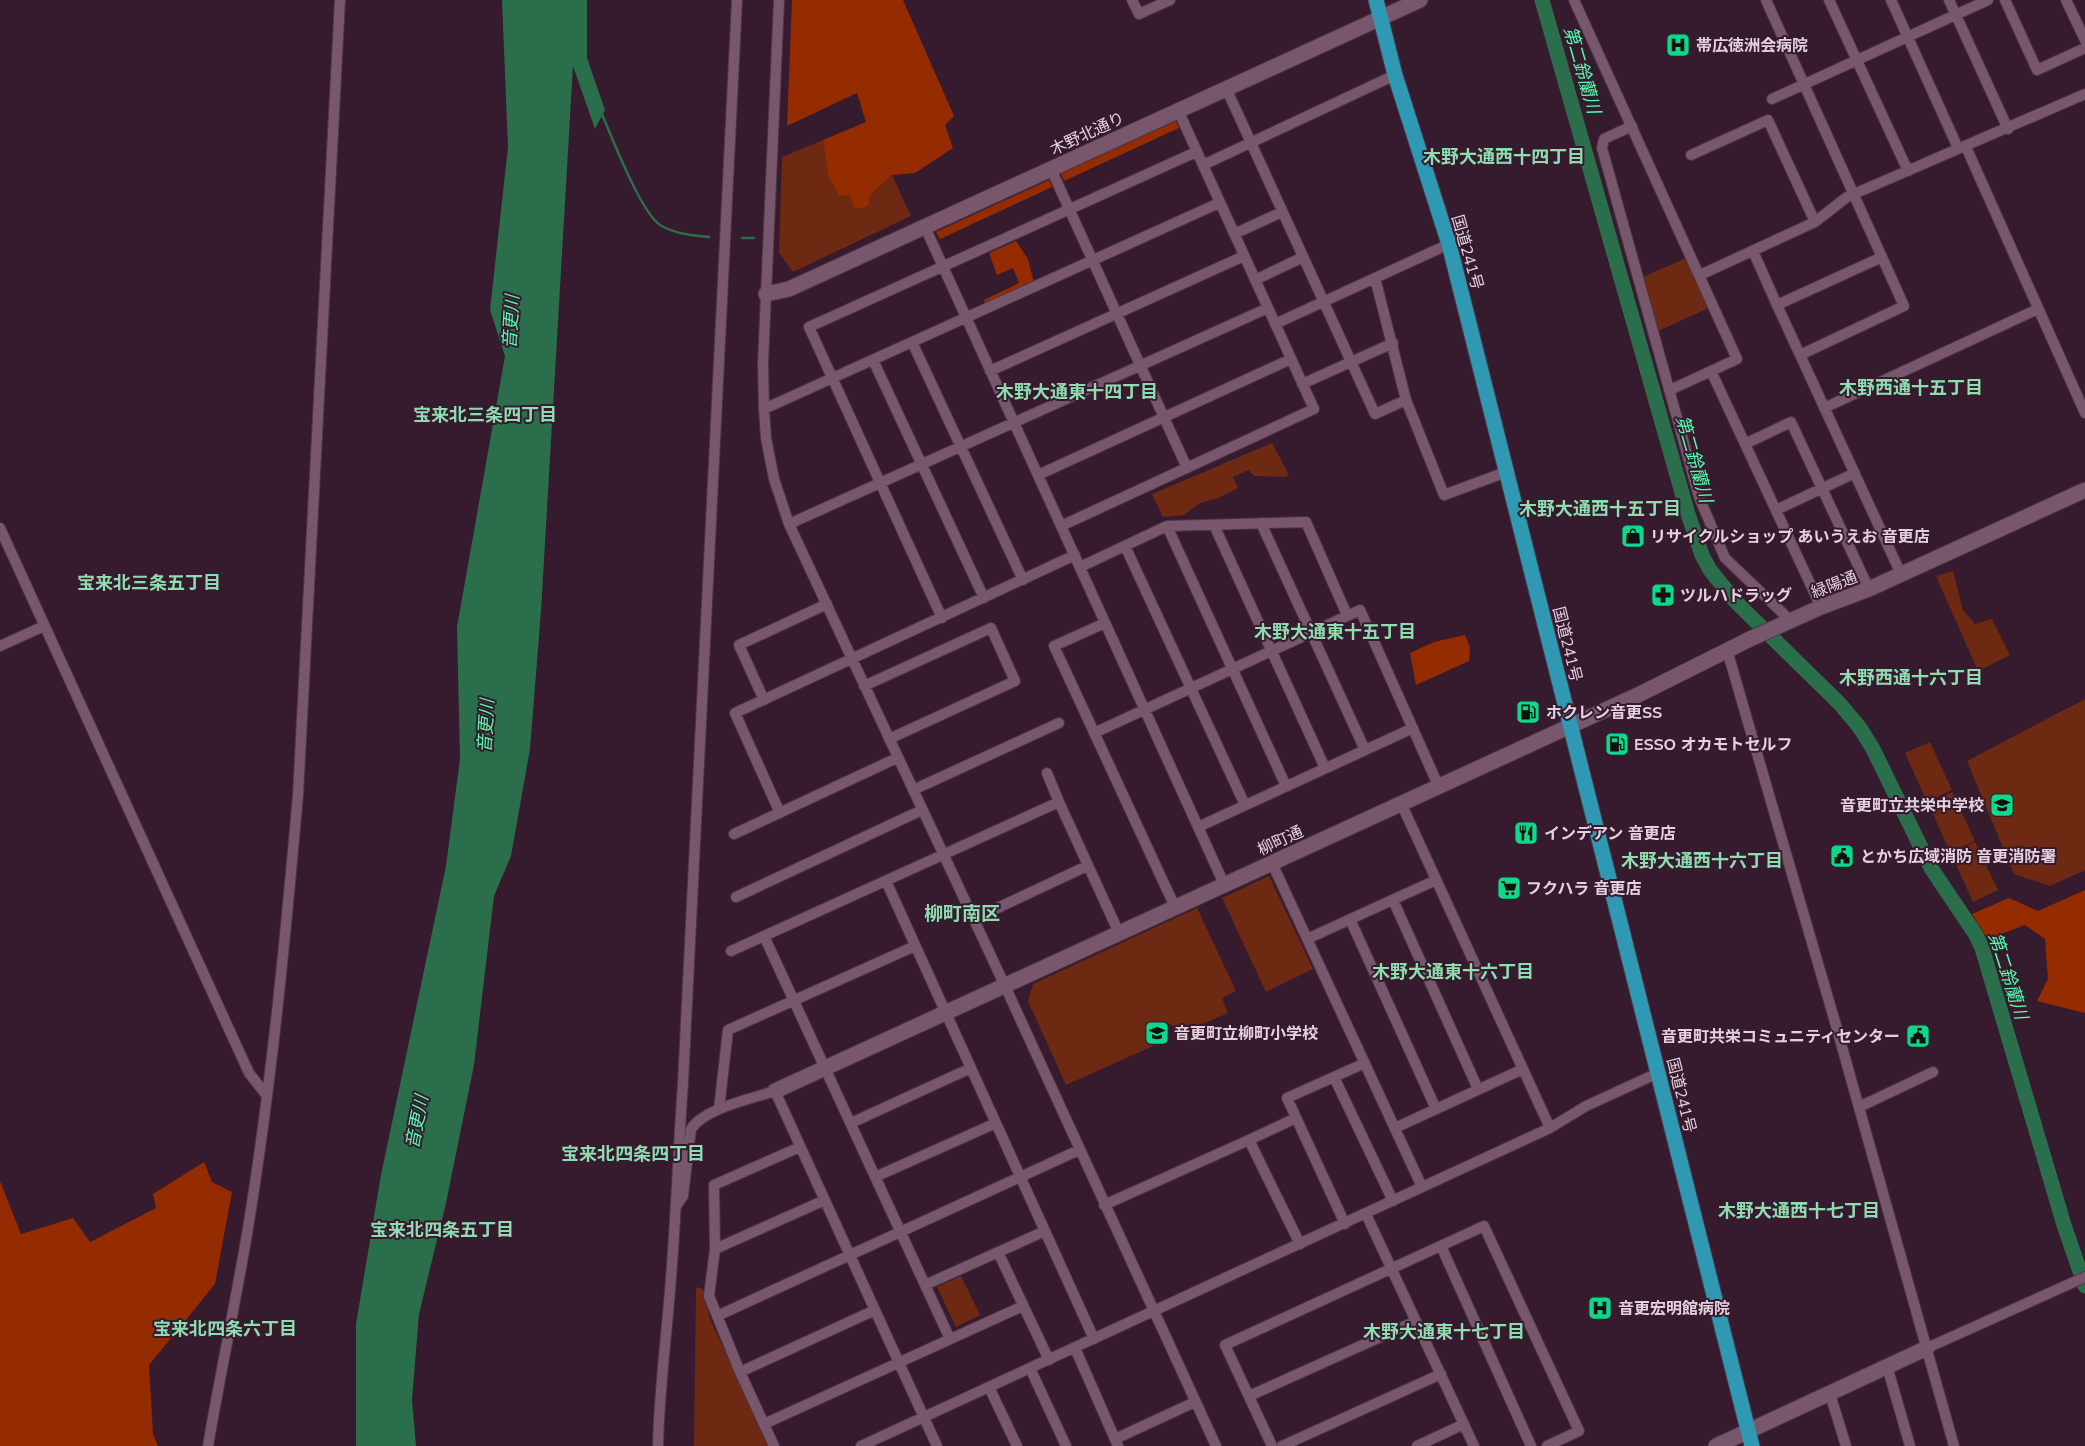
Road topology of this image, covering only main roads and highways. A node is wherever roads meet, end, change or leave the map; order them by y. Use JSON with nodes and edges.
{"nodes":[{"id":1,"x":1376,"y":0,"type":"edge"},
{"id":2,"x":1750,"y":1439,"type":"edge"}],
"edges":[{"from":1,"to":2,"type":"highway","name":"国道241号"}]}
